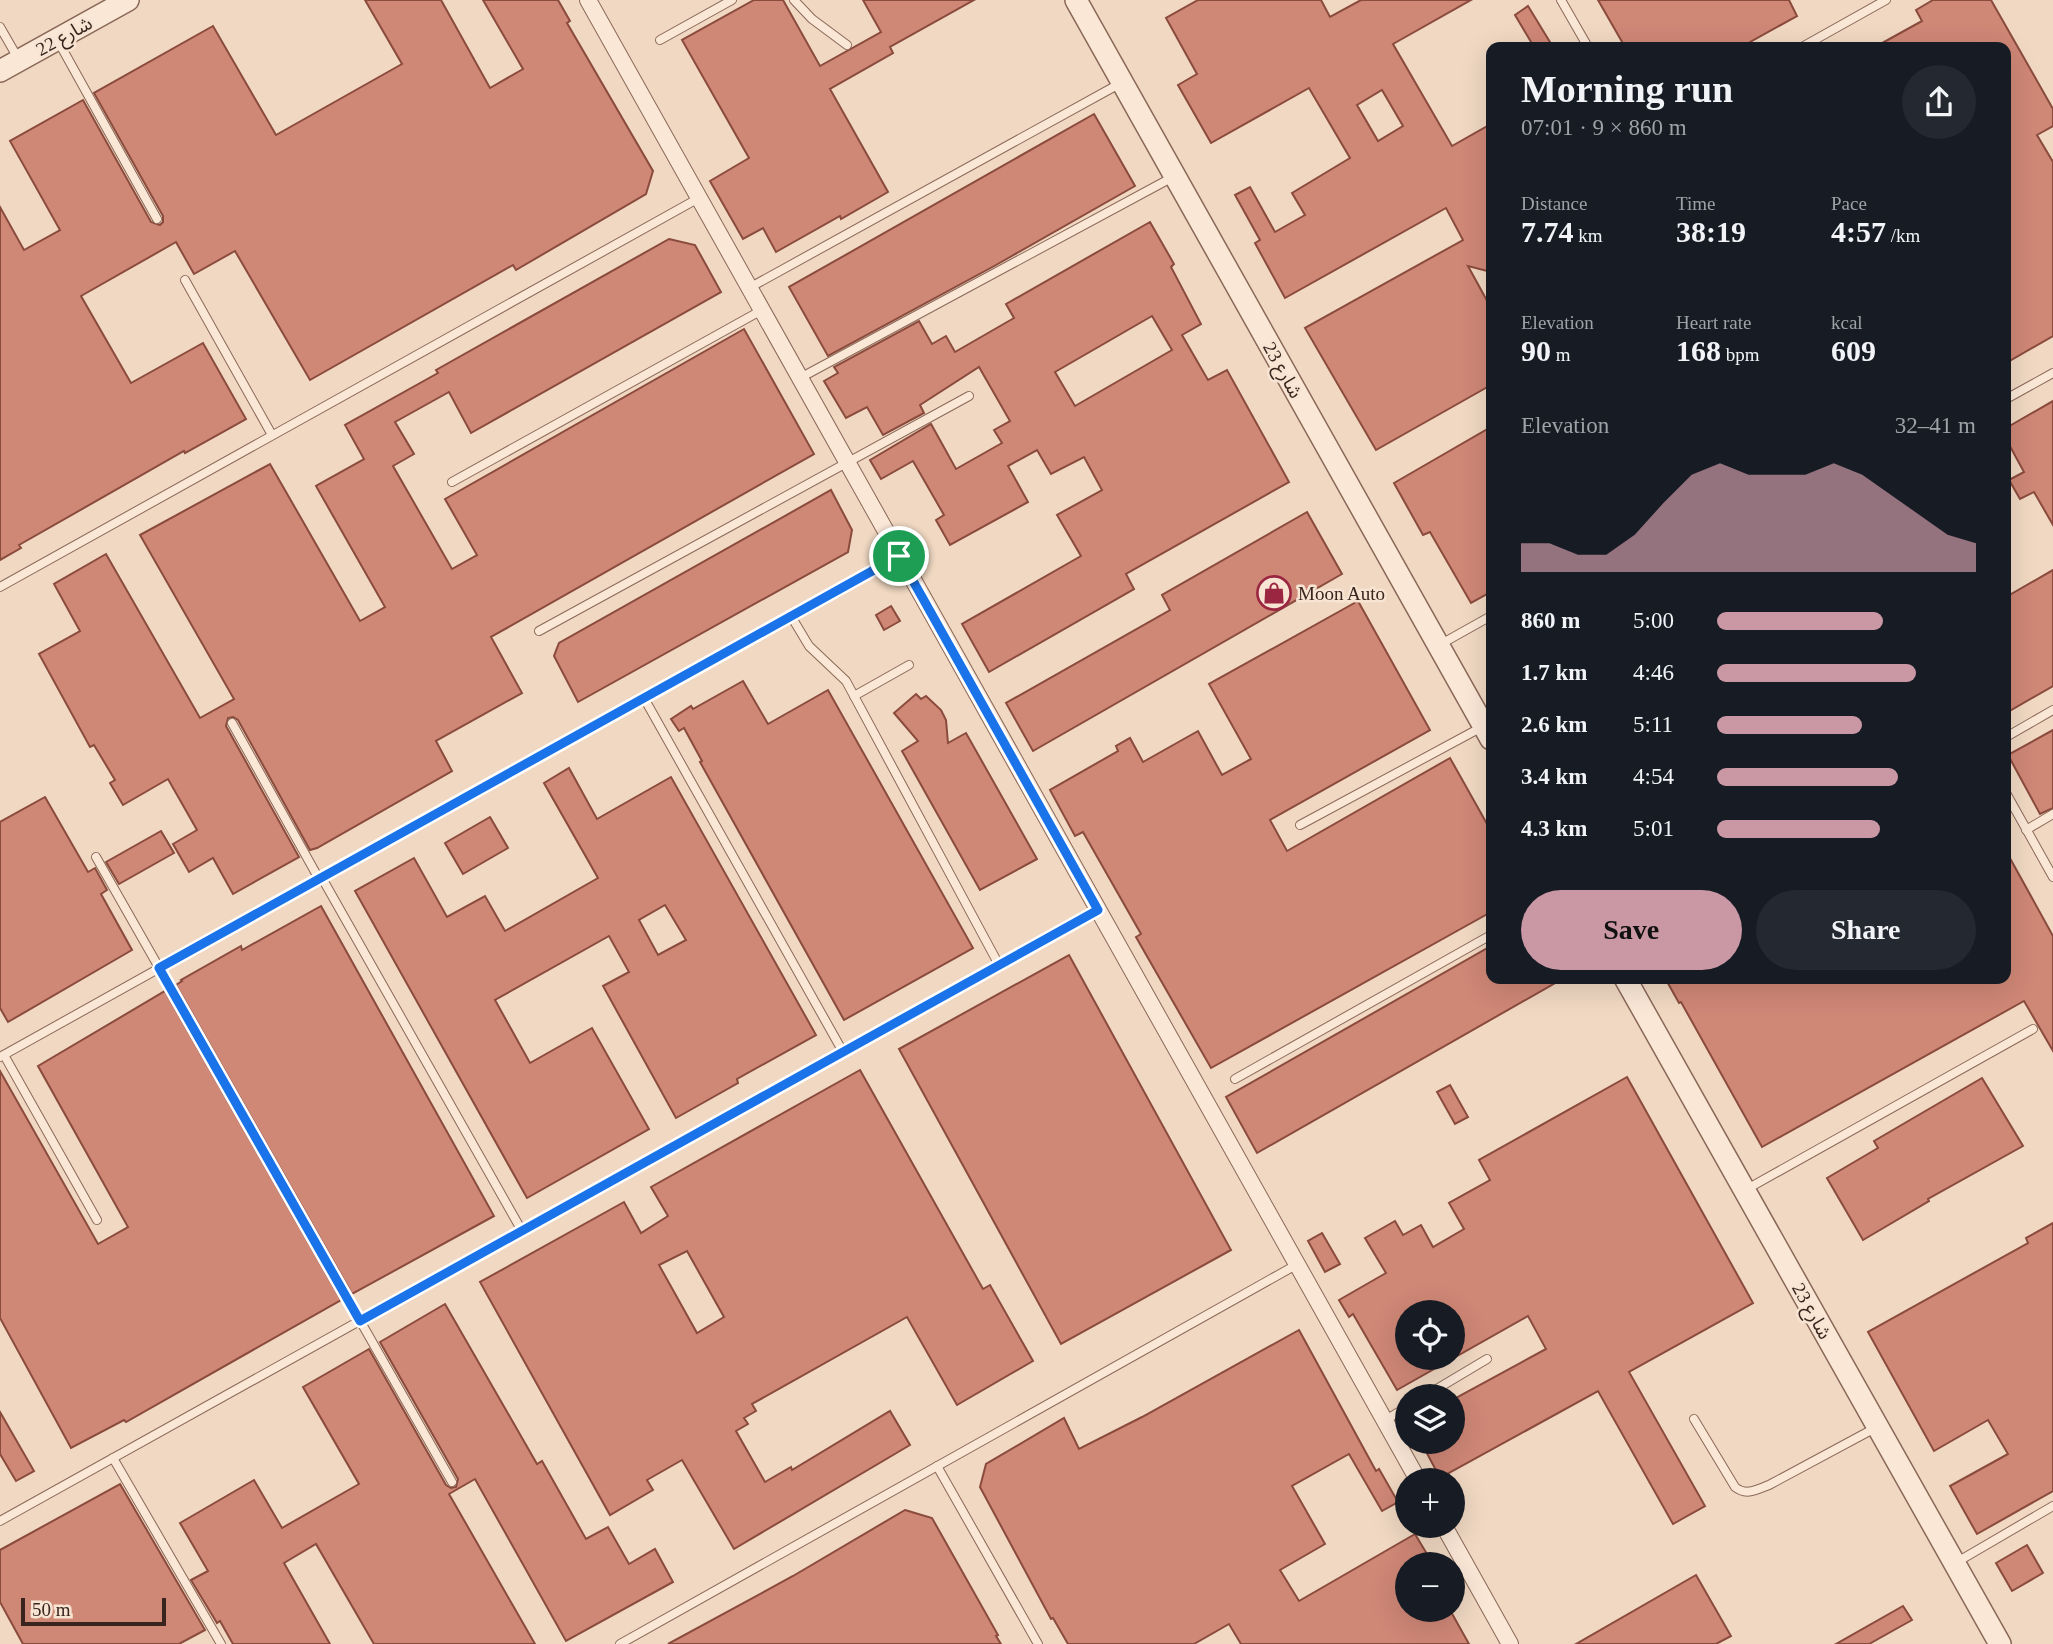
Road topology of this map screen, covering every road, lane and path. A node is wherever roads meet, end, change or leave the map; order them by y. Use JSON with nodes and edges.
{"nodes":[{"id":1,"x":128,"y":0,"type":"edge"},
{"id":2,"x":588,"y":0,"type":"edge"},
{"id":3,"x":732,"y":0,"type":"edge"},
{"id":4,"x":794,"y":0,"type":"edge"},
{"id":5,"x":1076,"y":0,"type":"edge"},
{"id":6,"x":1561,"y":0,"type":"edge"},
{"id":7,"x":1886,"y":0,"type":"edge"},
{"id":8,"x":0,"y":27,"type":"edge"},
{"id":9,"x":57,"y":39,"type":"junction"},
{"id":10,"x":660,"y":40,"type":"dead end"},
{"id":11,"x":1585,"y":42,"type":"edge"},
{"id":12,"x":1811,"y":42,"type":"edge"},
{"id":13,"x":847,"y":45,"type":"dead end"},
{"id":14,"x":19,"y":61,"type":"junction"},
{"id":15,"x":0,"y":71,"type":"edge"},
{"id":16,"x":1122,"y":83,"type":"junction"},
{"id":17,"x":1174,"y":176,"type":"junction"},
{"id":18,"x":699,"y":198,"type":"junction"},
{"id":19,"x":157,"y":219,"type":"dead end"},
{"id":20,"x":185,"y":280,"type":"dead end"},
{"id":21,"x":749,"y":288,"type":"junction"},
{"id":22,"x":762,"y":310,"type":"junction"},
{"id":23,"x":2053,"y":373,"type":"edge"},
{"id":24,"x":800,"y":378,"type":"junction"},
{"id":25,"x":970,"y":396,"type":"dead end"},
{"id":26,"x":2011,"y":396,"type":"edge"},
{"id":27,"x":272,"y":435,"type":"junction"},
{"id":28,"x":847,"y":463,"type":"junction"},
{"id":29,"x":452,"y":482,"type":"dead end"},
{"id":30,"x":899,"y":556,"type":"junction"},
{"id":31,"x":0,"y":587,"type":"edge"},
{"id":32,"x":792,"y":616,"type":"junction"},
{"id":33,"x":1486,"y":619,"type":"edge"},
{"id":34,"x":539,"y":631,"type":"dead end"},
{"id":35,"x":1438,"y":646,"type":"junction"},
{"id":36,"x":909,"y":665,"type":"dead end"},
{"id":37,"x":854,"y":696,"type":"junction"},
{"id":38,"x":644,"y":698,"type":"junction"},
{"id":39,"x":2053,"y":710,"type":"edge"},
{"id":40,"x":232,"y":723,"type":"dead end"},
{"id":41,"x":1486,"y":731,"type":"edge"},
{"id":42,"x":1486,"y":733,"type":"edge"},
{"id":43,"x":2011,"y":734,"type":"edge"},
{"id":44,"x":2011,"y":802,"type":"edge"},
{"id":45,"x":2053,"y":814,"type":"edge"},
{"id":46,"x":1300,"y":825,"type":"dead end"},
{"id":47,"x":2026,"y":830,"type":"junction"},
{"id":48,"x":96,"y":857,"type":"dead end"},
{"id":49,"x":2053,"y":877,"type":"edge"},
{"id":50,"x":321,"y":878,"type":"junction"},
{"id":51,"x":1098,"y":910,"type":"junction"},
{"id":52,"x":1486,"y":938,"type":"edge"},
{"id":53,"x":999,"y":965,"type":"junction"},
{"id":54,"x":159,"y":968,"type":"junction"},
{"id":55,"x":1628,"y":984,"type":"edge"},
{"id":56,"x":2033,"y":1028,"type":"dead end"},
{"id":57,"x":842,"y":1052,"type":"junction"},
{"id":58,"x":2,"y":1056,"type":"edge"},
{"id":59,"x":1235,"y":1079,"type":"dead end"},
{"id":60,"x":1745,"y":1191,"type":"junction"},
{"id":61,"x":97,"y":1220,"type":"dead end"},
{"id":62,"x":522,"y":1231,"type":"junction"},
{"id":63,"x":1296,"y":1265,"type":"junction"},
{"id":64,"x":360,"y":1321,"type":"junction"},
{"id":65,"x":1487,"y":1359,"type":"dead end"},
{"id":66,"x":1445,"y":1384,"type":"edge"},
{"id":67,"x":1395,"y":1414,"type":"edge"},
{"id":68,"x":1694,"y":1419,"type":"dead end"},
{"id":69,"x":1384,"y":1421,"type":"junction"},
{"id":70,"x":1877,"y":1427,"type":"junction"},
{"id":71,"x":113,"y":1458,"type":"junction"},
{"id":72,"x":937,"y":1466,"type":"junction"},
{"id":73,"x":1411,"y":1468,"type":"edge"},
{"id":74,"x":452,"y":1482,"type":"dead end"},
{"id":75,"x":2053,"y":1506,"type":"edge"},
{"id":76,"x":0,"y":1521,"type":"edge"},
{"id":77,"x":1451,"y":1538,"type":"edge"},
{"id":78,"x":1954,"y":1563,"type":"junction"},
{"id":79,"x":221,"y":1644,"type":"edge"},
{"id":80,"x":620,"y":1644,"type":"edge"},
{"id":81,"x":1038,"y":1644,"type":"edge"},
{"id":82,"x":1510,"y":1644,"type":"edge"},
{"id":83,"x":2000,"y":1644,"type":"edge"}],
"edges":[{"from":1,"to":9,"type":"street","name":"شارع 22"},
{"from":2,"to":18,"type":"street"},
{"from":3,"to":10,"type":"lane"},
{"from":4,"to":13,"type":"lane"},
{"from":5,"to":16,"type":"street","name":"شارع 23"},
{"from":6,"to":11,"type":"lane"},
{"from":7,"to":12,"type":"lane"},
{"from":8,"to":14,"type":"lane"},
{"from":9,"to":14,"type":"street","name":"شارع 22"},
{"from":9,"to":19,"type":"lane"},
{"from":14,"to":15,"type":"street","name":"شارع 22"},
{"from":16,"to":17,"type":"street","name":"شارع 23"},
{"from":16,"to":21,"type":"lane"},
{"from":17,"to":24,"type":"lane"},
{"from":17,"to":35,"type":"street","name":"شارع 23"},
{"from":18,"to":21,"type":"street"},
{"from":18,"to":27,"type":"lane"},
{"from":20,"to":27,"type":"lane"},
{"from":21,"to":22,"type":"street"},
{"from":22,"to":24,"type":"street"},
{"from":22,"to":29,"type":"lane"},
{"from":23,"to":26,"type":"lane"},
{"from":24,"to":28,"type":"street"},
{"from":25,"to":28,"type":"lane"},
{"from":27,"to":31,"type":"lane"},
{"from":28,"to":30,"type":"street"},
{"from":28,"to":34,"type":"lane"},
{"from":30,"to":32,"type":"lane"},
{"from":30,"to":51,"type":"street"},
{"from":32,"to":37,"type":"lane"},
{"from":32,"to":38,"type":"lane"},
{"from":33,"to":35,"type":"lane"},
{"from":35,"to":41,"type":"street","name":"شارع 23"},
{"from":36,"to":37,"type":"lane"},
{"from":37,"to":53,"type":"lane"},
{"from":38,"to":50,"type":"lane"},
{"from":38,"to":57,"type":"lane"},
{"from":39,"to":43,"type":"lane"},
{"from":40,"to":50,"type":"lane"},
{"from":42,"to":46,"type":"lane"},
{"from":44,"to":47,"type":"lane"},
{"from":45,"to":47,"type":"lane"},
{"from":47,"to":49,"type":"lane"},
{"from":48,"to":54,"type":"lane"},
{"from":50,"to":54,"type":"lane"},
{"from":50,"to":62,"type":"lane"},
{"from":51,"to":53,"type":"lane"},
{"from":51,"to":63,"type":"street"},
{"from":52,"to":59,"type":"lane"},
{"from":53,"to":57,"type":"lane"},
{"from":54,"to":58,"type":"lane"},
{"from":54,"to":64,"type":"lane"},
{"from":55,"to":60,"type":"street","name":"شارع 23"},
{"from":56,"to":60,"type":"lane"},
{"from":57,"to":62,"type":"lane"},
{"from":58,"to":61,"type":"lane"},
{"from":60,"to":70,"type":"street","name":"شارع 23"},
{"from":62,"to":64,"type":"lane"},
{"from":63,"to":69,"type":"street"},
{"from":63,"to":72,"type":"lane"},
{"from":64,"to":71,"type":"lane"},
{"from":64,"to":74,"type":"lane"},
{"from":65,"to":66,"type":"lane"},
{"from":67,"to":69,"type":"lane"},
{"from":68,"to":70,"type":"lane"},
{"from":69,"to":73,"type":"street"},
{"from":70,"to":78,"type":"street","name":"شارع 23"},
{"from":71,"to":76,"type":"lane"},
{"from":71,"to":79,"type":"lane"},
{"from":72,"to":80,"type":"lane"},
{"from":72,"to":81,"type":"lane"},
{"from":75,"to":78,"type":"lane"},
{"from":77,"to":82,"type":"street"},
{"from":78,"to":83,"type":"street","name":"شارع 23"}]}
